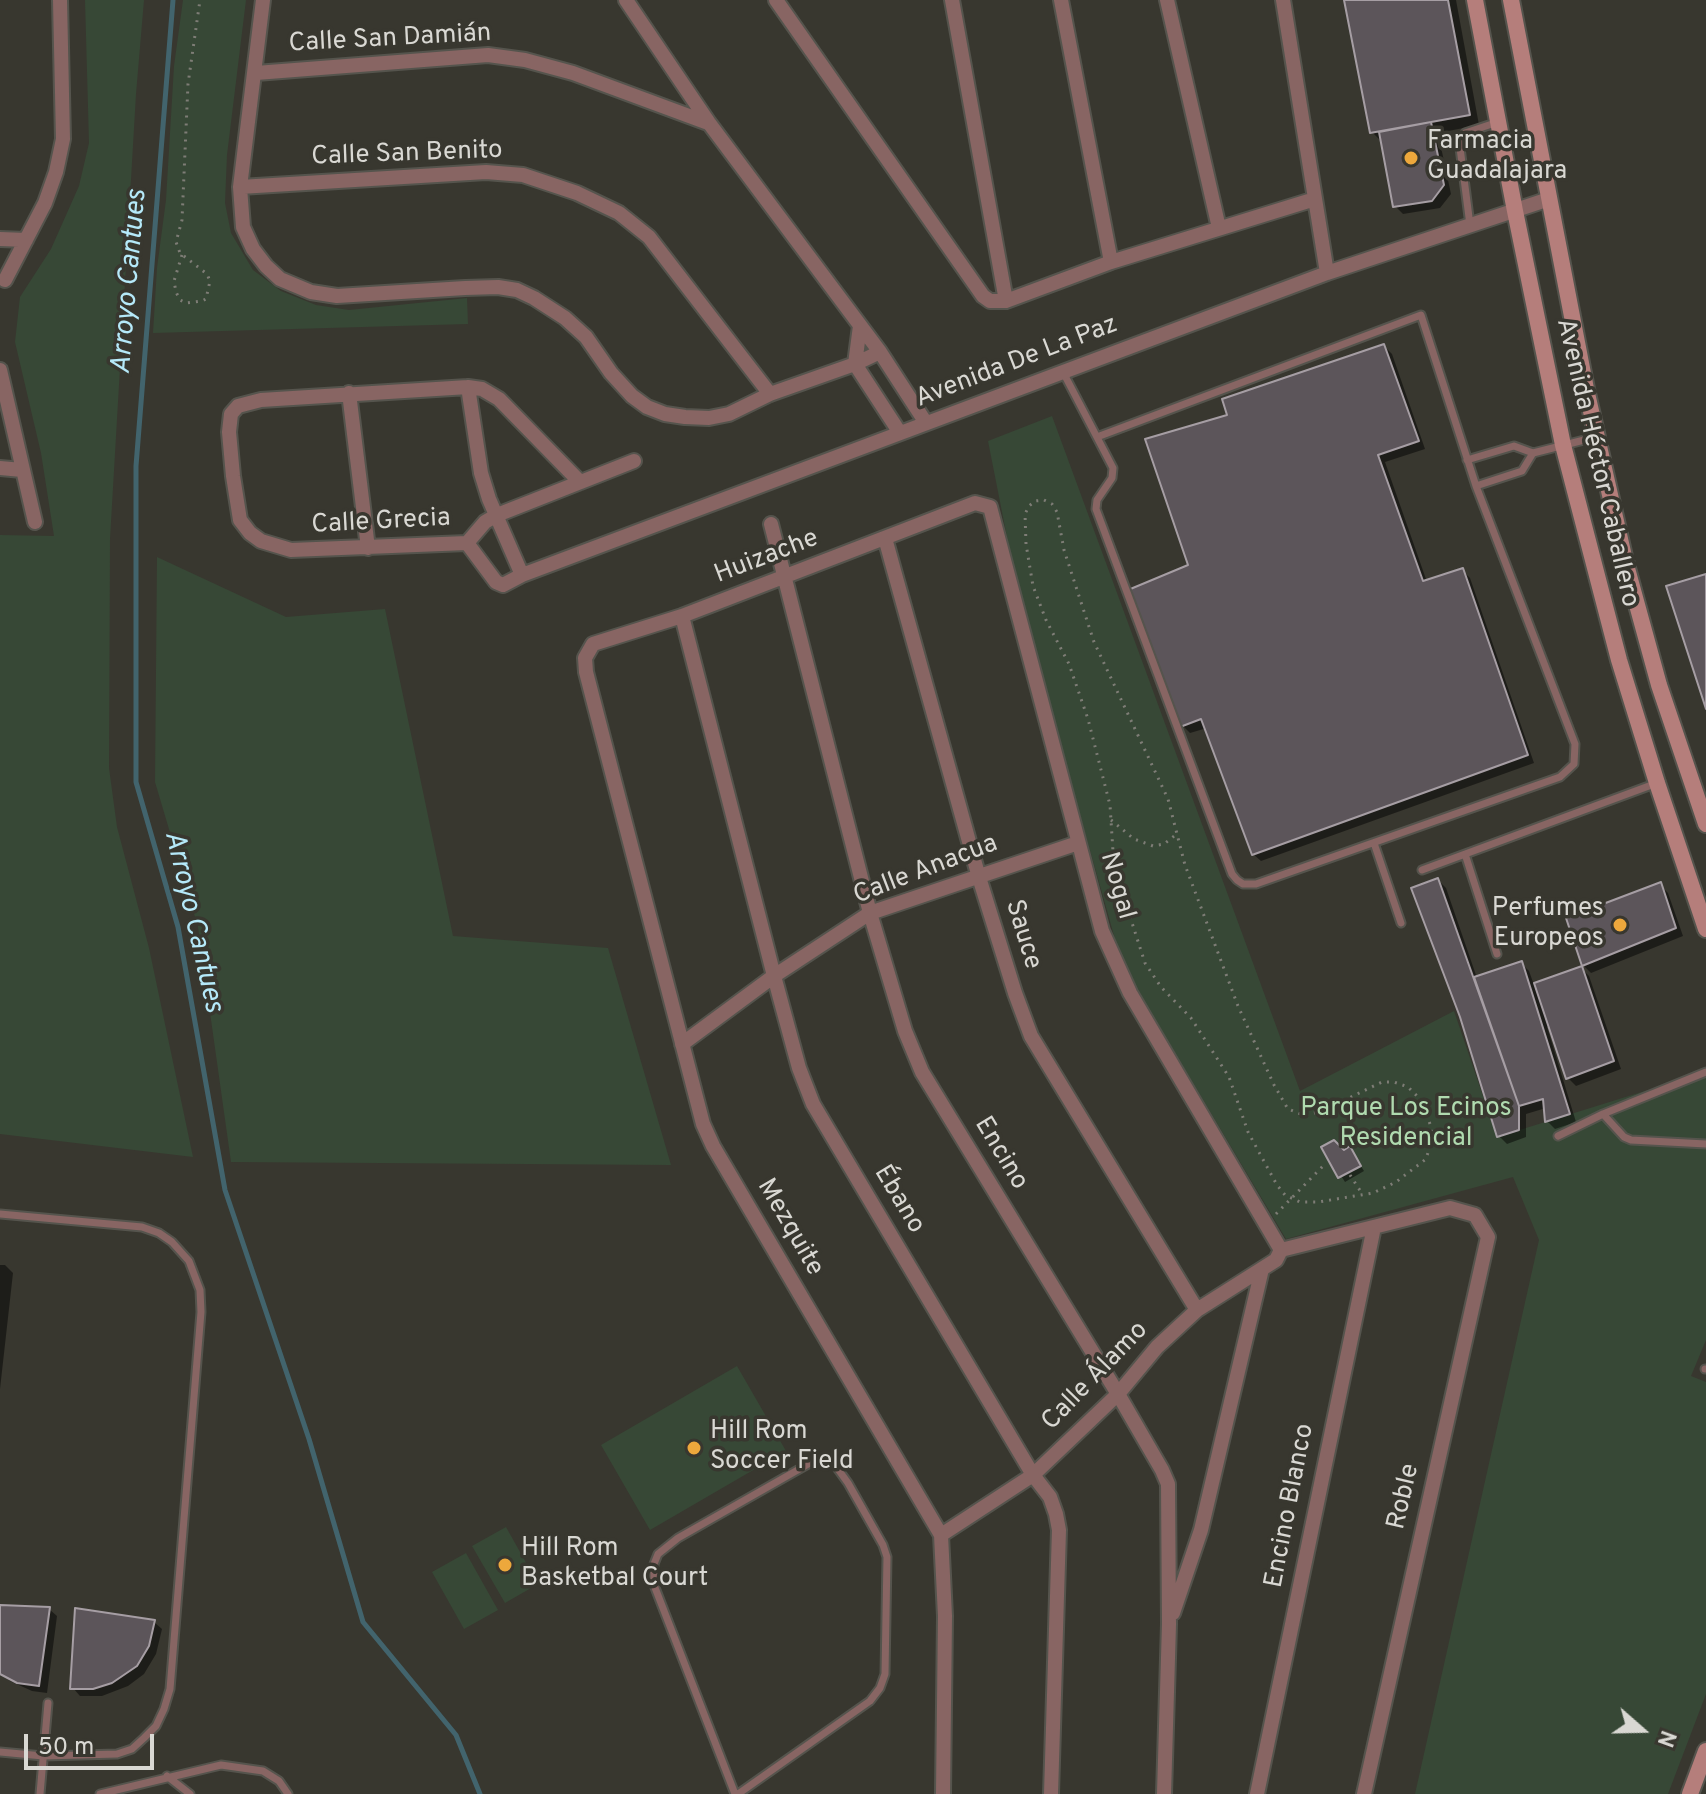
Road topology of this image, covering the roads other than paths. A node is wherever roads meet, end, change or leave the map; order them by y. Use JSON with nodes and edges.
{"nodes":[{"id":1,"x":60,"y":0,"type":"edge"},
{"id":2,"x":263,"y":0,"type":"edge"},
{"id":3,"x":626,"y":0,"type":"edge"},
{"id":4,"x":776,"y":0,"type":"edge"},
{"id":5,"x":952,"y":0,"type":"edge"},
{"id":6,"x":1061,"y":0,"type":"edge"},
{"id":7,"x":1167,"y":0,"type":"edge"},
{"id":8,"x":1283,"y":0,"type":"edge"},
{"id":9,"x":1475,"y":0,"type":"edge"},
{"id":10,"x":1511,"y":0,"type":"edge"},
{"id":11,"x":256,"y":73,"type":"junction"},
{"id":12,"x":1498,"y":122,"type":"junction"},
{"id":13,"x":709,"y":123,"type":"junction"},
{"id":14,"x":240,"y":187,"type":"junction"},
{"id":15,"x":1315,"y":199,"type":"junction"},
{"id":16,"x":1549,"y":199,"type":"junction"},
{"id":17,"x":1515,"y":211,"type":"junction"},
{"id":18,"x":1471,"y":226,"type":"junction"},
{"id":19,"x":1219,"y":228,"type":"junction"},
{"id":20,"x":0,"y":239,"type":"edge"},
{"id":21,"x":26,"y":240,"type":"junction"},
{"id":22,"x":1111,"y":262,"type":"junction"},
{"id":23,"x":1327,"y":273,"type":"junction"},
{"id":24,"x":5,"y":280,"type":"dead end"},
{"id":25,"x":1002,"y":302,"type":"junction"},
{"id":26,"x":860,"y":326,"type":"junction"},
{"id":27,"x":880,"y":352,"type":"junction"},
{"id":28,"x":855,"y":364,"type":"junction"},
{"id":29,"x":0,"y":370,"type":"edge"},
{"id":30,"x":1063,"y":372,"type":"junction"},
{"id":31,"x":468,"y":387,"type":"junction"},
{"id":32,"x":349,"y":393,"type":"junction"},
{"id":33,"x":770,"y":394,"type":"junction"},
{"id":34,"x":926,"y":423,"type":"junction"},
{"id":35,"x":900,"y":433,"type":"junction"},
{"id":36,"x":1097,"y":437,"type":"junction"},
{"id":37,"x":1596,"y":437,"type":"junction"},
{"id":38,"x":1563,"y":445,"type":"junction"},
{"id":39,"x":1533,"y":453,"type":"junction"},
{"id":40,"x":1467,"y":460,"type":"junction"},
{"id":41,"x":634,"y":461,"type":"dead end"},
{"id":42,"x":0,"y":468,"type":"edge"},
{"id":43,"x":22,"y":470,"type":"junction"},
{"id":44,"x":580,"y":482,"type":"junction"},
{"id":45,"x":1476,"y":486,"type":"junction"},
{"id":46,"x":984,"y":504,"type":"joint"},
{"id":47,"x":497,"y":515,"type":"junction"},
{"id":48,"x":35,"y":522,"type":"dead end"},
{"id":49,"x":771,"y":524,"type":"dead end"},
{"id":50,"x":885,"y":538,"type":"junction"},
{"id":51,"x":467,"y":543,"type":"junction"},
{"id":52,"x":368,"y":548,"type":"junction"},
{"id":53,"x":522,"y":575,"type":"junction"},
{"id":54,"x":785,"y":577,"type":"junction"},
{"id":55,"x":682,"y":616,"type":"junction"},
{"id":56,"x":586,"y":672,"type":"joint"},
{"id":57,"x":1657,"y":783,"type":"junction"},
{"id":58,"x":1706,"y":824,"type":"edge"},
{"id":59,"x":1078,"y":843,"type":"junction"},
{"id":60,"x":1374,"y":843,"type":"junction"},
{"id":61,"x":1465,"y":854,"type":"junction"},
{"id":62,"x":1422,"y":870,"type":"dead end"},
{"id":63,"x":978,"y":874,"type":"junction"},
{"id":64,"x":870,"y":913,"type":"junction"},
{"id":65,"x":1704,"y":919,"type":"edge"},
{"id":66,"x":1401,"y":923,"type":"dead end"},
{"id":67,"x":1497,"y":954,"type":"dead end"},
{"id":68,"x":774,"y":976,"type":"junction"},
{"id":69,"x":682,"y":1044,"type":"junction"},
{"id":70,"x":1706,"y":1072,"type":"edge"},
{"id":71,"x":1603,"y":1114,"type":"junction"},
{"id":72,"x":1558,"y":1136,"type":"dead end"},
{"id":73,"x":1706,"y":1144,"type":"edge"},
{"id":74,"x":0,"y":1214,"type":"edge"},
{"id":75,"x":1374,"y":1227,"type":"junction"},
{"id":76,"x":1281,"y":1250,"type":"junction"},
{"id":77,"x":1262,"y":1269,"type":"junction"},
{"id":78,"x":1197,"y":1310,"type":"junction"},
{"id":79,"x":1118,"y":1394,"type":"junction"},
{"id":80,"x":1033,"y":1475,"type":"junction"},
{"id":81,"x":941,"y":1535,"type":"junction"},
{"id":82,"x":1169,"y":1624,"type":"junction"},
{"id":83,"x":48,"y":1703,"type":"dead end"},
{"id":84,"x":1706,"y":1751,"type":"edge"},
{"id":85,"x":0,"y":1752,"type":"edge"},
{"id":86,"x":43,"y":1756,"type":"junction"},
{"id":87,"x":167,"y":1776,"type":"junction"},
{"id":88,"x":40,"y":1794,"type":"edge"},
{"id":89,"x":100,"y":1794,"type":"edge"},
{"id":90,"x":190,"y":1794,"type":"edge"},
{"id":91,"x":288,"y":1794,"type":"edge"},
{"id":92,"x":736,"y":1794,"type":"edge"},
{"id":93,"x":943,"y":1794,"type":"edge"},
{"id":94,"x":1051,"y":1794,"type":"edge"},
{"id":95,"x":1164,"y":1794,"type":"edge"},
{"id":96,"x":1257,"y":1794,"type":"edge"},
{"id":97,"x":1364,"y":1794,"type":"edge"},
{"id":98,"x":1690,"y":1794,"type":"edge"}],
"edges":[{"from":1,"to":21,"type":"street"},
{"from":2,"to":11,"type":"street"},
{"from":3,"to":13,"type":"street"},
{"from":4,"to":25,"type":"street"},
{"from":5,"to":25,"type":"street"},
{"from":6,"to":22,"type":"street"},
{"from":7,"to":19,"type":"street"},
{"from":8,"to":15,"type":"street"},
{"from":9,"to":12,"type":"main road","name":"Avenida Héctor Caballero"},
{"from":10,"to":16,"type":"main road","name":"Avenida Héctor Caballero"},
{"from":11,"to":13,"type":"street","name":"Calle San Damián"},
{"from":11,"to":14,"type":"street"},
{"from":12,"to":17,"type":"main road","name":"Avenida Héctor Caballero"},
{"from":12,"to":18,"type":"lane"},
{"from":13,"to":26,"type":"street"},
{"from":14,"to":33,"type":"street","name":"Calle San Benito"},
{"from":14,"to":33,"type":"street"},
{"from":15,"to":19,"type":"street"},
{"from":15,"to":23,"type":"street"},
{"from":16,"to":17,"type":"street","name":"Avenida De La Paz"},
{"from":16,"to":37,"type":"main road","name":"Avenida Héctor Caballero"},
{"from":17,"to":18,"type":"street","name":"Avenida De La Paz"},
{"from":17,"to":38,"type":"main road","name":"Avenida Héctor Caballero"},
{"from":18,"to":23,"type":"street","name":"Avenida De La Paz"},
{"from":19,"to":22,"type":"street"},
{"from":20,"to":21,"type":"street"},
{"from":21,"to":24,"type":"street"},
{"from":22,"to":25,"type":"street"},
{"from":23,"to":30,"type":"street","name":"Avenida De La Paz"},
{"from":26,"to":27,"type":"street"},
{"from":26,"to":28,"type":"street"},
{"from":27,"to":28,"type":"street"},
{"from":27,"to":34,"type":"street"},
{"from":28,"to":33,"type":"street"},
{"from":28,"to":35,"type":"street"},
{"from":29,"to":43,"type":"street"},
{"from":30,"to":34,"type":"street","name":"Avenida De La Paz"},
{"from":30,"to":36,"type":"lane"},
{"from":31,"to":32,"type":"street","name":"Calle Grecia"},
{"from":31,"to":44,"type":"street","name":"Calle Grecia"},
{"from":31,"to":47,"type":"street"},
{"from":32,"to":52,"type":"street"},
{"from":32,"to":52,"type":"street","name":"Calle Grecia"},
{"from":34,"to":35,"type":"street","name":"Avenida De La Paz"},
{"from":35,"to":53,"type":"street","name":"Avenida De La Paz"},
{"from":36,"to":40,"type":"lane"},
{"from":36,"to":60,"type":"lane"},
{"from":37,"to":38,"type":"lane"},
{"from":37,"to":58,"type":"main road","name":"Avenida Héctor Caballero"},
{"from":38,"to":39,"type":"lane"},
{"from":38,"to":57,"type":"main road","name":"Avenida Héctor Caballero"},
{"from":39,"to":40,"type":"lane"},
{"from":39,"to":45,"type":"lane"},
{"from":40,"to":45,"type":"lane"},
{"from":41,"to":44,"type":"street"},
{"from":42,"to":43,"type":"street"},
{"from":43,"to":48,"type":"street"},
{"from":44,"to":47,"type":"street","name":"Calle Grecia"},
{"from":45,"to":60,"type":"lane"},
{"from":46,"to":50,"type":"street","name":"Huizache"},
{"from":46,"to":59,"type":"street","name":"Nogal"},
{"from":47,"to":51,"type":"street","name":"Calle Grecia"},
{"from":47,"to":53,"type":"street"},
{"from":49,"to":54,"type":"street","name":"Encino"},
{"from":50,"to":54,"type":"street","name":"Huizache"},
{"from":50,"to":63,"type":"street","name":"Sauce"},
{"from":51,"to":52,"type":"street","name":"Calle Grecia"},
{"from":51,"to":53,"type":"street","name":"Avenida De La Paz"},
{"from":54,"to":55,"type":"street","name":"Huizache"},
{"from":54,"to":64,"type":"street","name":"Encino"},
{"from":55,"to":56,"type":"street","name":"Huizache"},
{"from":55,"to":68,"type":"street","name":"Ébano"},
{"from":56,"to":69,"type":"street","name":"Mezquite"},
{"from":57,"to":61,"type":"lane"},
{"from":57,"to":65,"type":"main road","name":"Avenida Héctor Caballero"},
{"from":59,"to":63,"type":"street","name":"Calle Anacua"},
{"from":59,"to":76,"type":"street","name":"Nogal"},
{"from":60,"to":66,"type":"lane"},
{"from":61,"to":62,"type":"lane"},
{"from":61,"to":67,"type":"lane"},
{"from":63,"to":64,"type":"street","name":"Calle Anacua"},
{"from":63,"to":78,"type":"street","name":"Sauce"},
{"from":64,"to":68,"type":"street","name":"Calle Anacua"},
{"from":64,"to":79,"type":"street","name":"Encino"},
{"from":68,"to":69,"type":"street","name":"Calle Anacua"},
{"from":68,"to":80,"type":"street","name":"Ébano"},
{"from":69,"to":81,"type":"street","name":"Mezquite"},
{"from":70,"to":71,"type":"lane"},
{"from":71,"to":72,"type":"lane"},
{"from":71,"to":73,"type":"lane"},
{"from":74,"to":86,"type":"lane"},
{"from":75,"to":76,"type":"street"},
{"from":75,"to":96,"type":"street","name":"Encino Blanco"},
{"from":75,"to":97,"type":"street","name":"Roble"},
{"from":76,"to":77,"type":"street","name":"Calle Álamo"},
{"from":77,"to":78,"type":"street","name":"Calle Álamo"},
{"from":77,"to":82,"type":"street"},
{"from":78,"to":79,"type":"street","name":"Calle Álamo"},
{"from":79,"to":80,"type":"street","name":"Calle Álamo"},
{"from":79,"to":82,"type":"street","name":"Encino"},
{"from":80,"to":81,"type":"street","name":"Calle Álamo"},
{"from":80,"to":94,"type":"street","name":"Ébano"},
{"from":81,"to":93,"type":"street","name":"Mezquite"},
{"from":82,"to":95,"type":"street","name":"Encino"},
{"from":83,"to":86,"type":"lane"},
{"from":84,"to":98,"type":"main road"},
{"from":85,"to":86,"type":"lane"},
{"from":86,"to":88,"type":"lane"},
{"from":87,"to":89,"type":"lane"},
{"from":87,"to":90,"type":"lane"},
{"from":87,"to":91,"type":"lane"},
{"from":92,"to":92,"type":"lane"}]}
